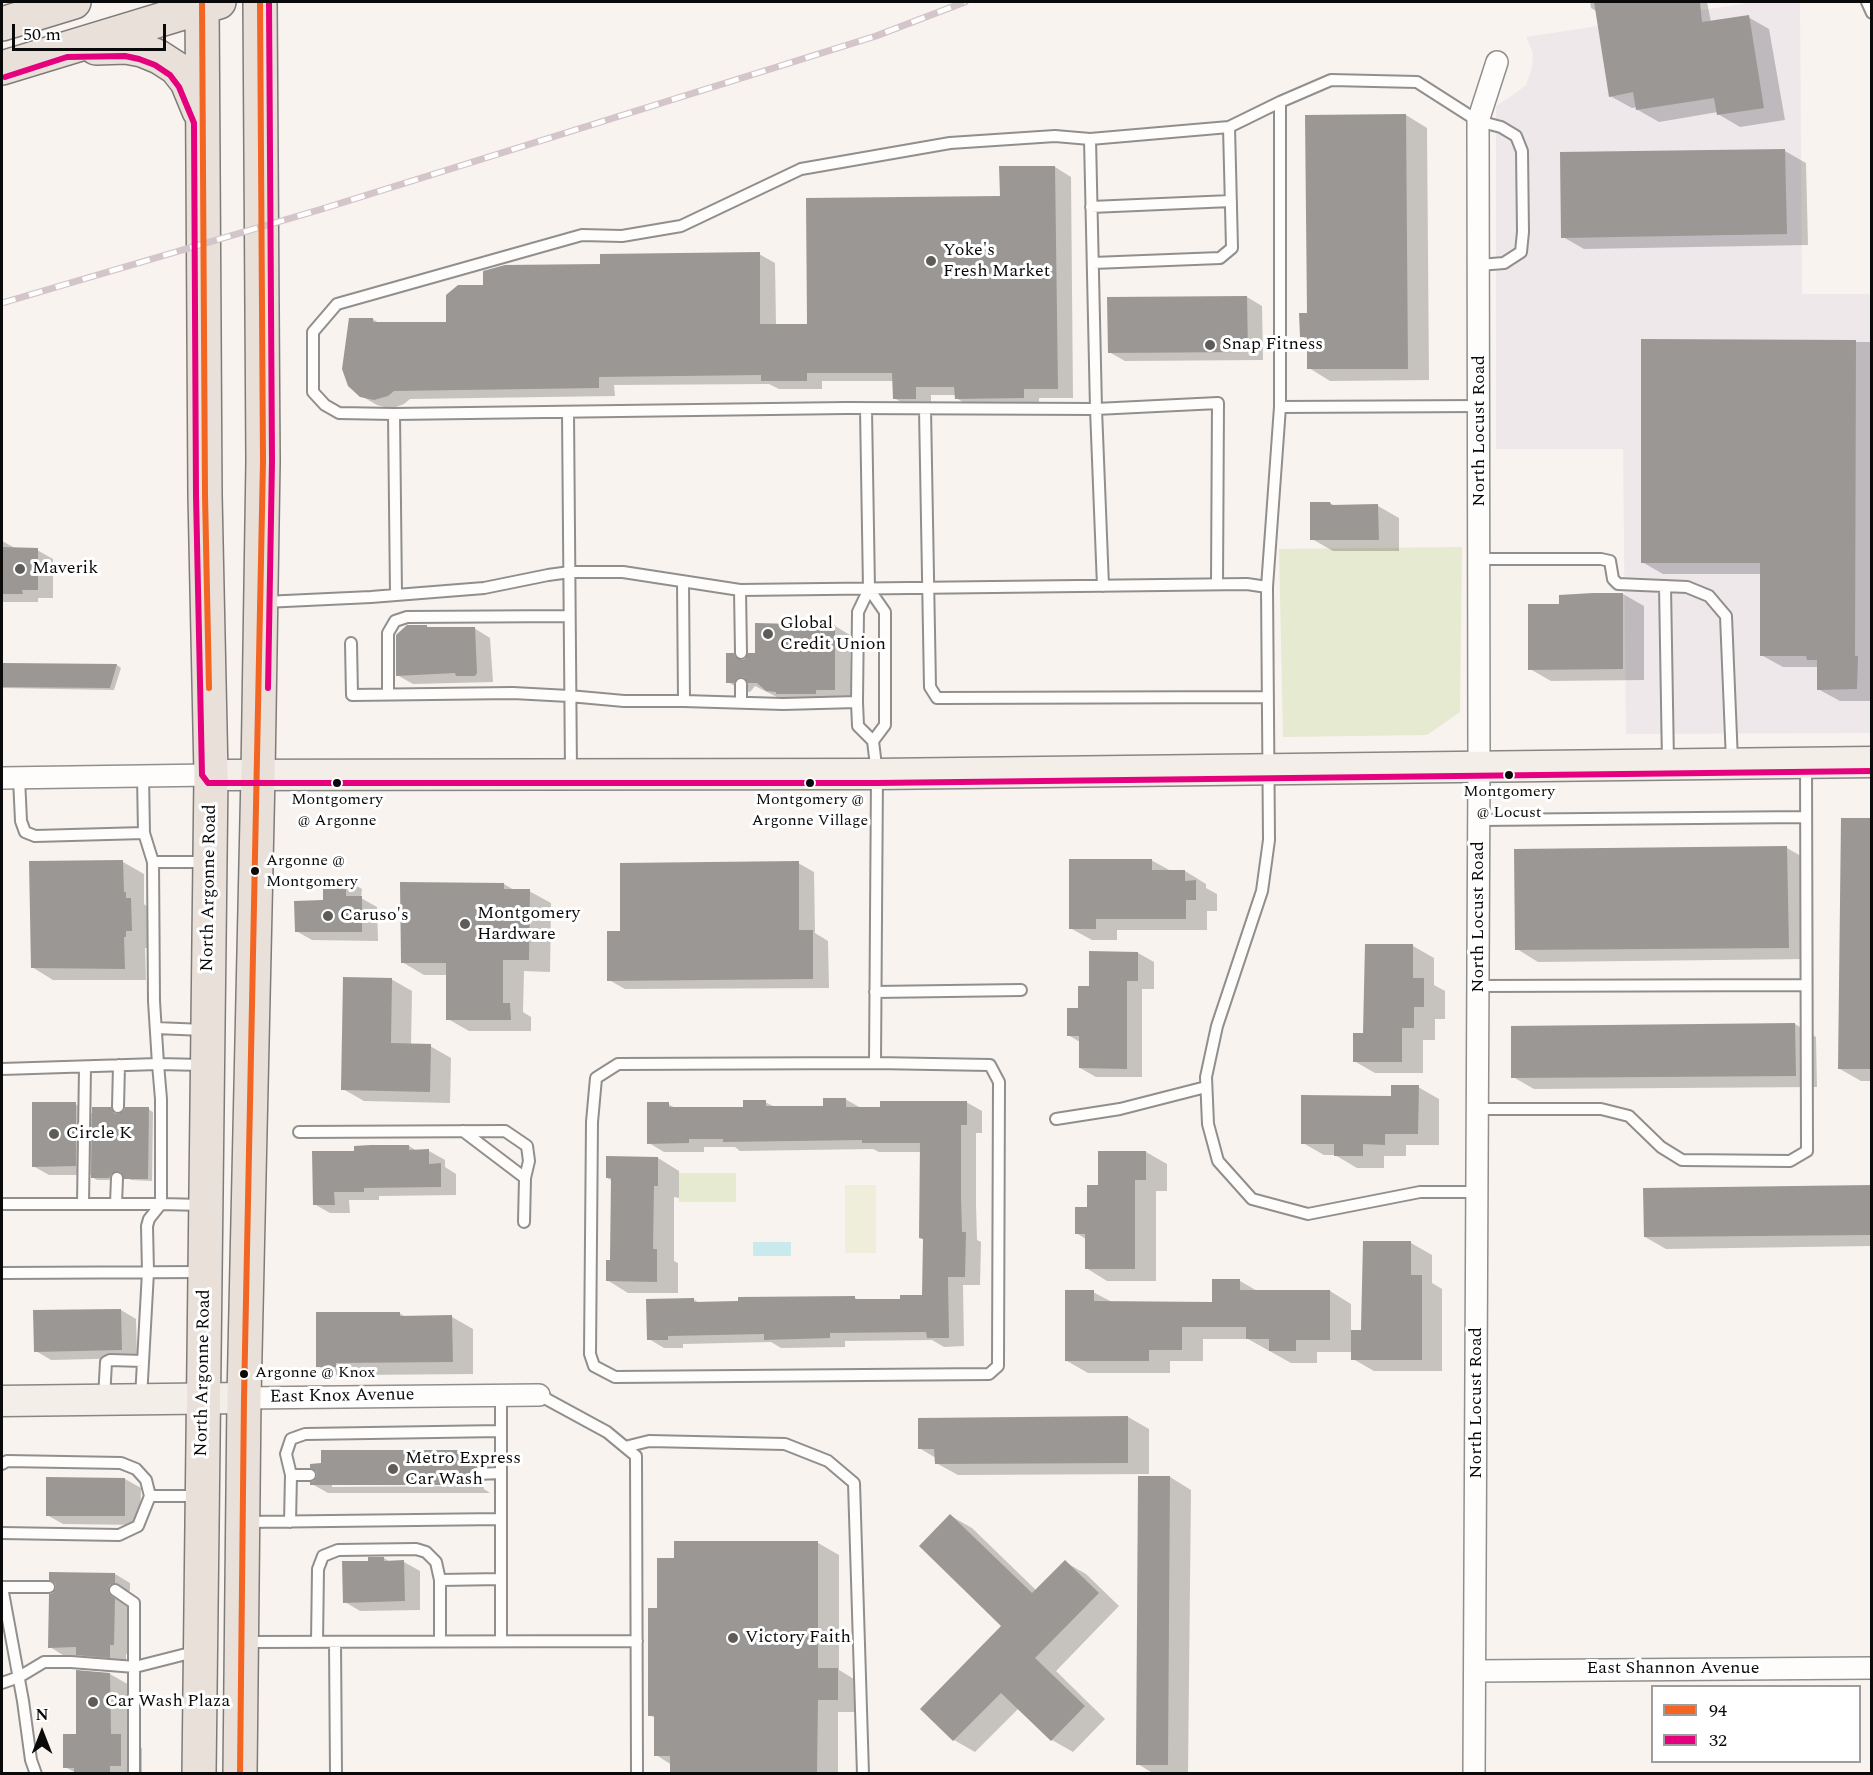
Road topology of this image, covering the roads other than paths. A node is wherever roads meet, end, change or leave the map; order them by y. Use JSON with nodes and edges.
{"nodes":[{"id":1,"x":74,"y":2,"type":"edge"},
{"id":2,"x":260,"y":2,"type":"edge"},
{"id":3,"x":1867,"y":2,"type":"edge"},
{"id":4,"x":208,"y":3,"type":"edge"},
{"id":5,"x":1872,"y":13,"type":"edge"},
{"id":6,"x":2,"y":24,"type":"edge"},
{"id":7,"x":66,"y":48,"type":"junction"},
{"id":8,"x":1497,"y":62,"type":"dead end"},
{"id":9,"x":2,"y":68,"type":"edge"},
{"id":10,"x":1280,"y":102,"type":"junction"},
{"id":11,"x":203,"y":121,"type":"junction"},
{"id":12,"x":1478,"y":121,"type":"junction"},
{"id":13,"x":1229,"y":127,"type":"junction"},
{"id":14,"x":1090,"y":139,"type":"junction"},
{"id":15,"x":1231,"y":201,"type":"junction"},
{"id":16,"x":1091,"y":207,"type":"junction"},
{"id":17,"x":1093,"y":263,"type":"junction"},
{"id":18,"x":1479,"y":265,"type":"junction"},
{"id":19,"x":1480,"y":406,"type":"junction"},
{"id":20,"x":1280,"y":407,"type":"junction"},
{"id":21,"x":866,"y":409,"type":"junction"},
{"id":22,"x":925,"y":409,"type":"junction"},
{"id":23,"x":1096,"y":409,"type":"junction"},
{"id":24,"x":568,"y":412,"type":"junction"},
{"id":25,"x":394,"y":414,"type":"junction"},
{"id":26,"x":1480,"y":559,"type":"junction"},
{"id":27,"x":570,"y":572,"type":"junction"},
{"id":28,"x":683,"y":582,"type":"junction"},
{"id":29,"x":1217,"y":584,"type":"junction"},
{"id":30,"x":1103,"y":586,"type":"junction"},
{"id":31,"x":1665,"y":586,"type":"junction"},
{"id":32,"x":1267,"y":587,"type":"junction"},
{"id":33,"x":869,"y":589,"type":"junction"},
{"id":34,"x":928,"y":589,"type":"junction"},
{"id":35,"x":740,"y":590,"type":"junction"},
{"id":36,"x":396,"y":595,"type":"junction"},
{"id":37,"x":261,"y":602,"type":"junction"},
{"id":38,"x":568,"y":616,"type":"junction"},
{"id":39,"x":351,"y":643,"type":"dead end"},
{"id":40,"x":741,"y":653,"type":"dead end"},
{"id":41,"x":741,"y":684,"type":"dead end"},
{"id":42,"x":388,"y":694,"type":"junction"},
{"id":43,"x":569,"y":696,"type":"junction"},
{"id":44,"x":1268,"y":697,"type":"junction"},
{"id":45,"x":684,"y":701,"type":"junction"},
{"id":46,"x":741,"y":702,"type":"junction"},
{"id":47,"x":857,"y":702,"type":"junction"},
{"id":48,"x":873,"y":741,"type":"junction"},
{"id":49,"x":1872,"y":762,"type":"edge"},
{"id":50,"x":1806,"y":763,"type":"junction"},
{"id":51,"x":1733,"y":764,"type":"junction"},
{"id":52,"x":1668,"y":765,"type":"junction"},
{"id":53,"x":1268,"y":768,"type":"junction"},
{"id":54,"x":1479,"y":768,"type":"junction"},
{"id":55,"x":571,"y":774,"type":"junction"},
{"id":56,"x":877,"y":774,"type":"junction"},
{"id":57,"x":211,"y":775,"type":"junction"},
{"id":58,"x":258,"y":775,"type":"junction"},
{"id":59,"x":143,"y":776,"type":"junction"},
{"id":60,"x":10,"y":778,"type":"edge"},
{"id":61,"x":1806,"y":817,"type":"junction"},
{"id":62,"x":1479,"y":820,"type":"junction"},
{"id":63,"x":144,"y":833,"type":"junction"},
{"id":64,"x":153,"y":861,"type":"junction"},
{"id":65,"x":210,"y":862,"type":"junction"},
{"id":66,"x":1478,"y":986,"type":"junction"},
{"id":67,"x":1806,"y":986,"type":"junction"},
{"id":68,"x":1021,"y":990,"type":"dead end"},
{"id":69,"x":876,"y":992,"type":"junction"},
{"id":70,"x":156,"y":1028,"type":"junction"},
{"id":71,"x":207,"y":1030,"type":"junction"},
{"id":72,"x":875,"y":1063,"type":"junction"},
{"id":73,"x":158,"y":1064,"type":"junction"},
{"id":74,"x":119,"y":1065,"type":"junction"},
{"id":75,"x":207,"y":1065,"type":"junction"},
{"id":76,"x":85,"y":1067,"type":"junction"},
{"id":77,"x":2,"y":1069,"type":"edge"},
{"id":78,"x":1206,"y":1087,"type":"junction"},
{"id":79,"x":118,"y":1107,"type":"dead end"},
{"id":80,"x":1478,"y":1109,"type":"junction"},
{"id":81,"x":1056,"y":1119,"type":"dead end"},
{"id":82,"x":462,"y":1131,"type":"junction"},
{"id":83,"x":299,"y":1132,"type":"dead end"},
{"id":84,"x":117,"y":1178,"type":"dead end"},
{"id":85,"x":525,"y":1178,"type":"junction"},
{"id":86,"x":1478,"y":1192,"type":"junction"},
{"id":87,"x":2,"y":1204,"type":"edge"},
{"id":88,"x":83,"y":1204,"type":"junction"},
{"id":89,"x":116,"y":1204,"type":"junction"},
{"id":90,"x":161,"y":1204,"type":"junction"},
{"id":91,"x":206,"y":1205,"type":"junction"},
{"id":92,"x":524,"y":1222,"type":"dead end"},
{"id":93,"x":148,"y":1272,"type":"junction"},
{"id":94,"x":205,"y":1272,"type":"junction"},
{"id":95,"x":2,"y":1273,"type":"edge"},
{"id":96,"x":143,"y":1361,"type":"junction"},
{"id":97,"x":539,"y":1395,"type":"joint"},
{"id":98,"x":501,"y":1396,"type":"junction"},
{"id":99,"x":204,"y":1398,"type":"junction"},
{"id":100,"x":244,"y":1398,"type":"junction"},
{"id":101,"x":141,"y":1399,"type":"junction"},
{"id":102,"x":104,"y":1400,"type":"junction"},
{"id":103,"x":2,"y":1401,"type":"edge"},
{"id":104,"x":501,"y":1431,"type":"junction"},
{"id":105,"x":625,"y":1447,"type":"junction"},
{"id":106,"x":2,"y":1464,"type":"edge"},
{"id":107,"x":501,"y":1473,"type":"junction"},
{"id":108,"x":310,"y":1474,"type":"dead end"},
{"id":109,"x":475,"y":1474,"type":"dead end"},
{"id":110,"x":291,"y":1475,"type":"junction"},
{"id":111,"x":150,"y":1496,"type":"junction"},
{"id":112,"x":202,"y":1496,"type":"junction"},
{"id":113,"x":501,"y":1519,"type":"junction"},
{"id":114,"x":290,"y":1521,"type":"junction"},
{"id":115,"x":243,"y":1522,"type":"junction"},
{"id":116,"x":2,"y":1533,"type":"edge"},
{"id":117,"x":501,"y":1580,"type":"junction"},
{"id":118,"x":440,"y":1581,"type":"junction"},
{"id":119,"x":2,"y":1587,"type":"edge"},
{"id":120,"x":49,"y":1587,"type":"dead end"},
{"id":121,"x":115,"y":1590,"type":"dead end"},
{"id":122,"x":440,"y":1641,"type":"junction"},
{"id":123,"x":501,"y":1641,"type":"junction"},
{"id":124,"x":637,"y":1641,"type":"junction"},
{"id":125,"x":241,"y":1642,"type":"junction"},
{"id":126,"x":317,"y":1642,"type":"junction"},
{"id":127,"x":335,"y":1642,"type":"junction"},
{"id":128,"x":199,"y":1663,"type":"junction"},
{"id":129,"x":135,"y":1666,"type":"junction"},
{"id":130,"x":1872,"y":1668,"type":"edge"},
{"id":131,"x":1475,"y":1671,"type":"junction"},
{"id":132,"x":19,"y":1677,"type":"junction"},
{"id":133,"x":2,"y":1683,"type":"edge"},
{"id":134,"x":36,"y":1773,"type":"edge"},
{"id":135,"x":134,"y":1773,"type":"edge"},
{"id":136,"x":198,"y":1773,"type":"edge"},
{"id":137,"x":216,"y":1773,"type":"edge"},
{"id":138,"x":240,"y":1773,"type":"edge"},
{"id":139,"x":336,"y":1773,"type":"edge"},
{"id":140,"x":637,"y":1773,"type":"edge"},
{"id":141,"x":863,"y":1773,"type":"edge"},
{"id":142,"x":1474,"y":1773,"type":"edge"}],
"edges":[{"from":1,"to":6,"type":"main road"},
{"from":2,"to":37,"type":"main road"},
{"from":3,"to":5,"type":"lane"},
{"from":4,"to":7,"type":"main road"},
{"from":4,"to":11,"type":"main road","name":"North Argonne Road"},
{"from":7,"to":9,"type":"main road"},
{"from":7,"to":11,"type":"main road"},
{"from":8,"to":12,"type":"street","name":"North Locust Road"},
{"from":10,"to":12,"type":"lane"},
{"from":10,"to":13,"type":"lane"},
{"from":10,"to":20,"type":"lane"},
{"from":11,"to":57,"type":"main road","name":"North Argonne Road"},
{"from":12,"to":18,"type":"street","name":"North Locust Road"},
{"from":12,"to":18,"type":"lane"},
{"from":13,"to":14,"type":"lane"},
{"from":13,"to":15,"type":"lane"},
{"from":14,"to":16,"type":"lane"},
{"from":14,"to":25,"type":"lane"},
{"from":15,"to":16,"type":"lane"},
{"from":15,"to":17,"type":"lane"},
{"from":16,"to":17,"type":"lane"},
{"from":17,"to":23,"type":"lane"},
{"from":18,"to":19,"type":"street","name":"North Locust Road"},
{"from":19,"to":20,"type":"lane"},
{"from":19,"to":26,"type":"street","name":"North Locust Road"},
{"from":20,"to":32,"type":"lane"},
{"from":21,"to":22,"type":"lane"},
{"from":21,"to":24,"type":"lane"},
{"from":21,"to":33,"type":"lane"},
{"from":22,"to":23,"type":"lane"},
{"from":22,"to":34,"type":"lane"},
{"from":23,"to":29,"type":"lane"},
{"from":23,"to":30,"type":"lane"},
{"from":24,"to":25,"type":"lane"},
{"from":24,"to":27,"type":"lane"},
{"from":25,"to":36,"type":"lane"},
{"from":26,"to":31,"type":"lane"},
{"from":26,"to":54,"type":"street","name":"North Locust Road"},
{"from":27,"to":28,"type":"lane"},
{"from":27,"to":36,"type":"lane"},
{"from":27,"to":38,"type":"lane"},
{"from":28,"to":35,"type":"lane"},
{"from":28,"to":45,"type":"lane"},
{"from":29,"to":30,"type":"lane"},
{"from":29,"to":32,"type":"lane"},
{"from":30,"to":34,"type":"lane"},
{"from":31,"to":51,"type":"lane"},
{"from":31,"to":52,"type":"lane"},
{"from":32,"to":44,"type":"lane"},
{"from":33,"to":34,"type":"lane"},
{"from":33,"to":35,"type":"lane"},
{"from":33,"to":47,"type":"lane"},
{"from":33,"to":48,"type":"lane"},
{"from":34,"to":44,"type":"lane"},
{"from":35,"to":40,"type":"lane"},
{"from":36,"to":37,"type":"lane"},
{"from":37,"to":58,"type":"main road"},
{"from":38,"to":42,"type":"lane"},
{"from":38,"to":43,"type":"lane"},
{"from":39,"to":42,"type":"lane"},
{"from":41,"to":46,"type":"lane"},
{"from":42,"to":43,"type":"lane"},
{"from":43,"to":45,"type":"lane"},
{"from":43,"to":55,"type":"lane"},
{"from":44,"to":53,"type":"lane"},
{"from":45,"to":46,"type":"lane"},
{"from":46,"to":47,"type":"lane"},
{"from":47,"to":48,"type":"lane"},
{"from":48,"to":56,"type":"lane"},
{"from":49,"to":50,"type":"main road"},
{"from":50,"to":51,"type":"main road"},
{"from":50,"to":61,"type":"lane"},
{"from":51,"to":52,"type":"main road"},
{"from":52,"to":54,"type":"main road"},
{"from":53,"to":54,"type":"main road"},
{"from":53,"to":56,"type":"main road"},
{"from":53,"to":78,"type":"lane"},
{"from":54,"to":62,"type":"street","name":"North Locust Road"},
{"from":55,"to":56,"type":"main road"},
{"from":55,"to":58,"type":"main road"},
{"from":56,"to":69,"type":"lane"},
{"from":57,"to":58,"type":"main road"},
{"from":57,"to":59,"type":"street"},
{"from":57,"to":65,"type":"main road","name":"North Argonne Road"},
{"from":58,"to":100,"type":"main road"},
{"from":59,"to":60,"type":"street"},
{"from":59,"to":63,"type":"lane"},
{"from":60,"to":63,"type":"lane"},
{"from":61,"to":62,"type":"lane"},
{"from":61,"to":67,"type":"lane"},
{"from":62,"to":66,"type":"street","name":"North Locust Road"},
{"from":63,"to":64,"type":"lane"},
{"from":64,"to":65,"type":"lane"},
{"from":64,"to":70,"type":"lane"},
{"from":65,"to":71,"type":"main road","name":"North Argonne Road"},
{"from":66,"to":67,"type":"lane"},
{"from":66,"to":80,"type":"street","name":"North Locust Road"},
{"from":67,"to":80,"type":"lane"},
{"from":68,"to":69,"type":"lane"},
{"from":69,"to":72,"type":"lane"},
{"from":70,"to":71,"type":"lane"},
{"from":70,"to":73,"type":"lane"},
{"from":71,"to":75,"type":"main road","name":"North Argonne Road"},
{"from":72,"to":72,"type":"lane"},
{"from":73,"to":74,"type":"lane"},
{"from":73,"to":75,"type":"lane"},
{"from":73,"to":90,"type":"lane"},
{"from":74,"to":76,"type":"lane"},
{"from":74,"to":79,"type":"lane"},
{"from":75,"to":91,"type":"main road","name":"North Argonne Road"},
{"from":76,"to":77,"type":"lane"},
{"from":76,"to":88,"type":"lane"},
{"from":78,"to":81,"type":"lane"},
{"from":78,"to":86,"type":"lane"},
{"from":80,"to":86,"type":"street","name":"North Locust Road"},
{"from":82,"to":83,"type":"lane"},
{"from":82,"to":85,"type":"lane"},
{"from":82,"to":85,"type":"lane"},
{"from":84,"to":89,"type":"lane"},
{"from":85,"to":92,"type":"lane"},
{"from":86,"to":131,"type":"street","name":"North Locust Road"},
{"from":87,"to":88,"type":"lane"},
{"from":88,"to":89,"type":"lane"},
{"from":89,"to":90,"type":"lane"},
{"from":90,"to":91,"type":"lane"},
{"from":90,"to":93,"type":"lane"},
{"from":91,"to":94,"type":"main road","name":"North Argonne Road"},
{"from":93,"to":94,"type":"lane"},
{"from":93,"to":95,"type":"lane"},
{"from":93,"to":96,"type":"lane"},
{"from":94,"to":99,"type":"main road","name":"North Argonne Road"},
{"from":96,"to":101,"type":"lane"},
{"from":96,"to":102,"type":"lane"},
{"from":97,"to":98,"type":"street","name":"East Knox Avenue"},
{"from":97,"to":105,"type":"lane"},
{"from":98,"to":100,"type":"street","name":"East Knox Avenue"},
{"from":98,"to":104,"type":"lane"},
{"from":99,"to":100,"type":"main road","name":"East Knox Avenue"},
{"from":99,"to":101,"type":"main road","name":"East Knox Avenue"},
{"from":99,"to":112,"type":"main road","name":"North Argonne Road"},
{"from":100,"to":115,"type":"main road"},
{"from":101,"to":102,"type":"main road","name":"East Knox Avenue"},
{"from":102,"to":103,"type":"main road","name":"East Knox Avenue"},
{"from":104,"to":107,"type":"lane"},
{"from":104,"to":110,"type":"lane"},
{"from":105,"to":124,"type":"lane"},
{"from":105,"to":141,"type":"lane"},
{"from":106,"to":111,"type":"lane"},
{"from":107,"to":109,"type":"lane"},
{"from":107,"to":113,"type":"lane"},
{"from":108,"to":110,"type":"lane"},
{"from":110,"to":114,"type":"lane"},
{"from":111,"to":112,"type":"lane"},
{"from":111,"to":116,"type":"lane"},
{"from":112,"to":128,"type":"main road","name":"North Argonne Road"},
{"from":113,"to":114,"type":"lane"},
{"from":113,"to":117,"type":"lane"},
{"from":114,"to":115,"type":"lane"},
{"from":115,"to":125,"type":"main road"},
{"from":117,"to":118,"type":"lane"},
{"from":117,"to":123,"type":"lane"},
{"from":118,"to":122,"type":"lane"},
{"from":118,"to":126,"type":"lane"},
{"from":119,"to":120,"type":"lane"},
{"from":119,"to":132,"type":"lane"},
{"from":121,"to":129,"type":"lane"},
{"from":122,"to":123,"type":"lane"},
{"from":122,"to":127,"type":"lane"},
{"from":123,"to":124,"type":"lane"},
{"from":124,"to":140,"type":"lane"},
{"from":125,"to":126,"type":"lane"},
{"from":125,"to":138,"type":"main road"},
{"from":126,"to":127,"type":"lane"},
{"from":127,"to":139,"type":"lane"},
{"from":128,"to":129,"type":"lane"},
{"from":128,"to":136,"type":"main road","name":"North Argonne Road"},
{"from":128,"to":137,"type":"main road"},
{"from":129,"to":132,"type":"lane"},
{"from":129,"to":135,"type":"lane"},
{"from":130,"to":131,"type":"street","name":"East Shannon Avenue"},
{"from":131,"to":142,"type":"street","name":"North Locust Road"},
{"from":132,"to":133,"type":"lane"},
{"from":132,"to":134,"type":"lane"}]}
